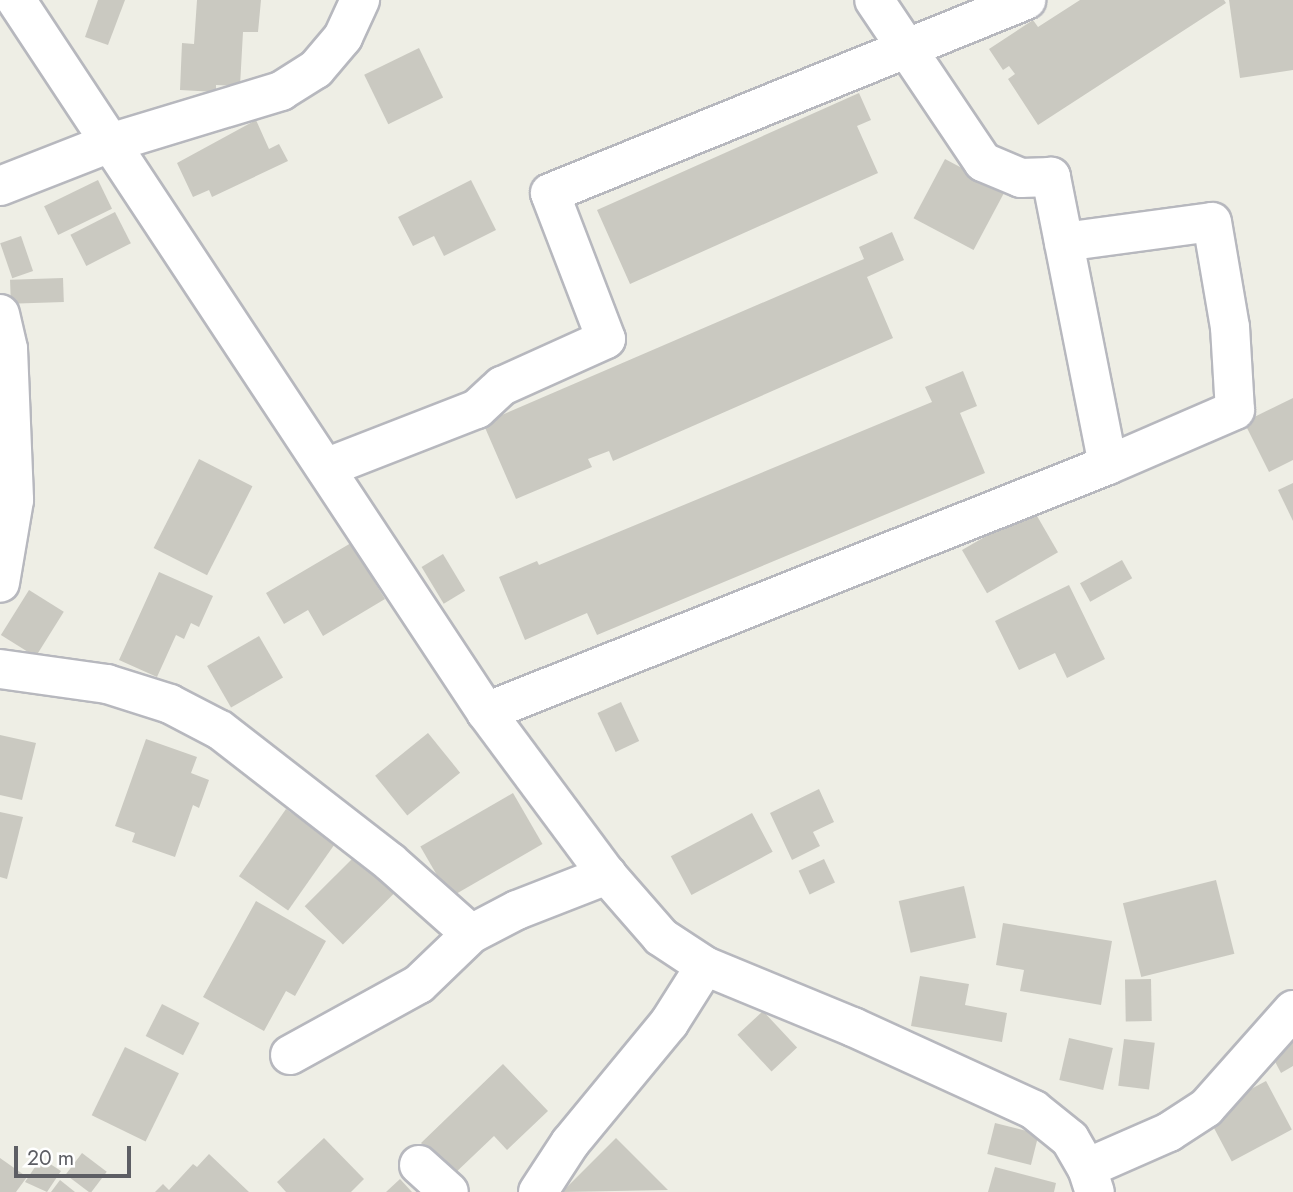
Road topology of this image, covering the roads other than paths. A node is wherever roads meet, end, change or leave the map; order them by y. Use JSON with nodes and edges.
{"nodes":[{"id":1,"x":16,"y":0,"type":"edge"},
{"id":2,"x":360,"y":0,"type":"edge"},
{"id":3,"x":874,"y":0,"type":"edge"},
{"id":4,"x":1026,"y":0,"type":"edge"},
{"id":5,"x":905,"y":52,"type":"junction"},
{"id":6,"x":110,"y":143,"type":"junction"},
{"id":7,"x":0,"y":187,"type":"edge"},
{"id":8,"x":1064,"y":242,"type":"junction"},
{"id":9,"x":0,"y":314,"type":"edge"},
{"id":10,"x":1108,"y":465,"type":"junction"},
{"id":11,"x":328,"y":467,"type":"junction"},
{"id":12,"x":0,"y":583,"type":"edge"},
{"id":13,"x":0,"y":669,"type":"edge"},
{"id":14,"x":486,"y":712,"type":"junction"},
{"id":15,"x":607,"y":875,"type":"junction"},
{"id":16,"x":471,"y":934,"type":"junction"},
{"id":17,"x":705,"y":966,"type":"junction"},
{"id":18,"x":1293,"y":1010,"type":"edge"},
{"id":19,"x":290,"y":1055,"type":"dead end"},
{"id":20,"x":419,"y":1165,"type":"dead end"},
{"id":21,"x":1091,"y":1180,"type":"edge"},
{"id":22,"x":449,"y":1192,"type":"edge"},
{"id":23,"x":538,"y":1192,"type":"edge"}],
"edges":[{"from":1,"to":6,"type":"street"},
{"from":2,"to":6,"type":"street"},
{"from":3,"to":5,"type":"street"},
{"from":4,"to":5,"type":"street"},
{"from":5,"to":8,"type":"street"},
{"from":5,"to":11,"type":"street"},
{"from":6,"to":7,"type":"street"},
{"from":6,"to":11,"type":"street"},
{"from":8,"to":10,"type":"street"},
{"from":8,"to":10,"type":"street"},
{"from":9,"to":12,"type":"street"},
{"from":10,"to":14,"type":"street"},
{"from":11,"to":14,"type":"street"},
{"from":13,"to":16,"type":"street"},
{"from":14,"to":15,"type":"street"},
{"from":15,"to":16,"type":"street"},
{"from":15,"to":17,"type":"street"},
{"from":16,"to":19,"type":"street"},
{"from":17,"to":21,"type":"street"},
{"from":17,"to":23,"type":"street"},
{"from":18,"to":21,"type":"street"},
{"from":20,"to":22,"type":"street"}]}
